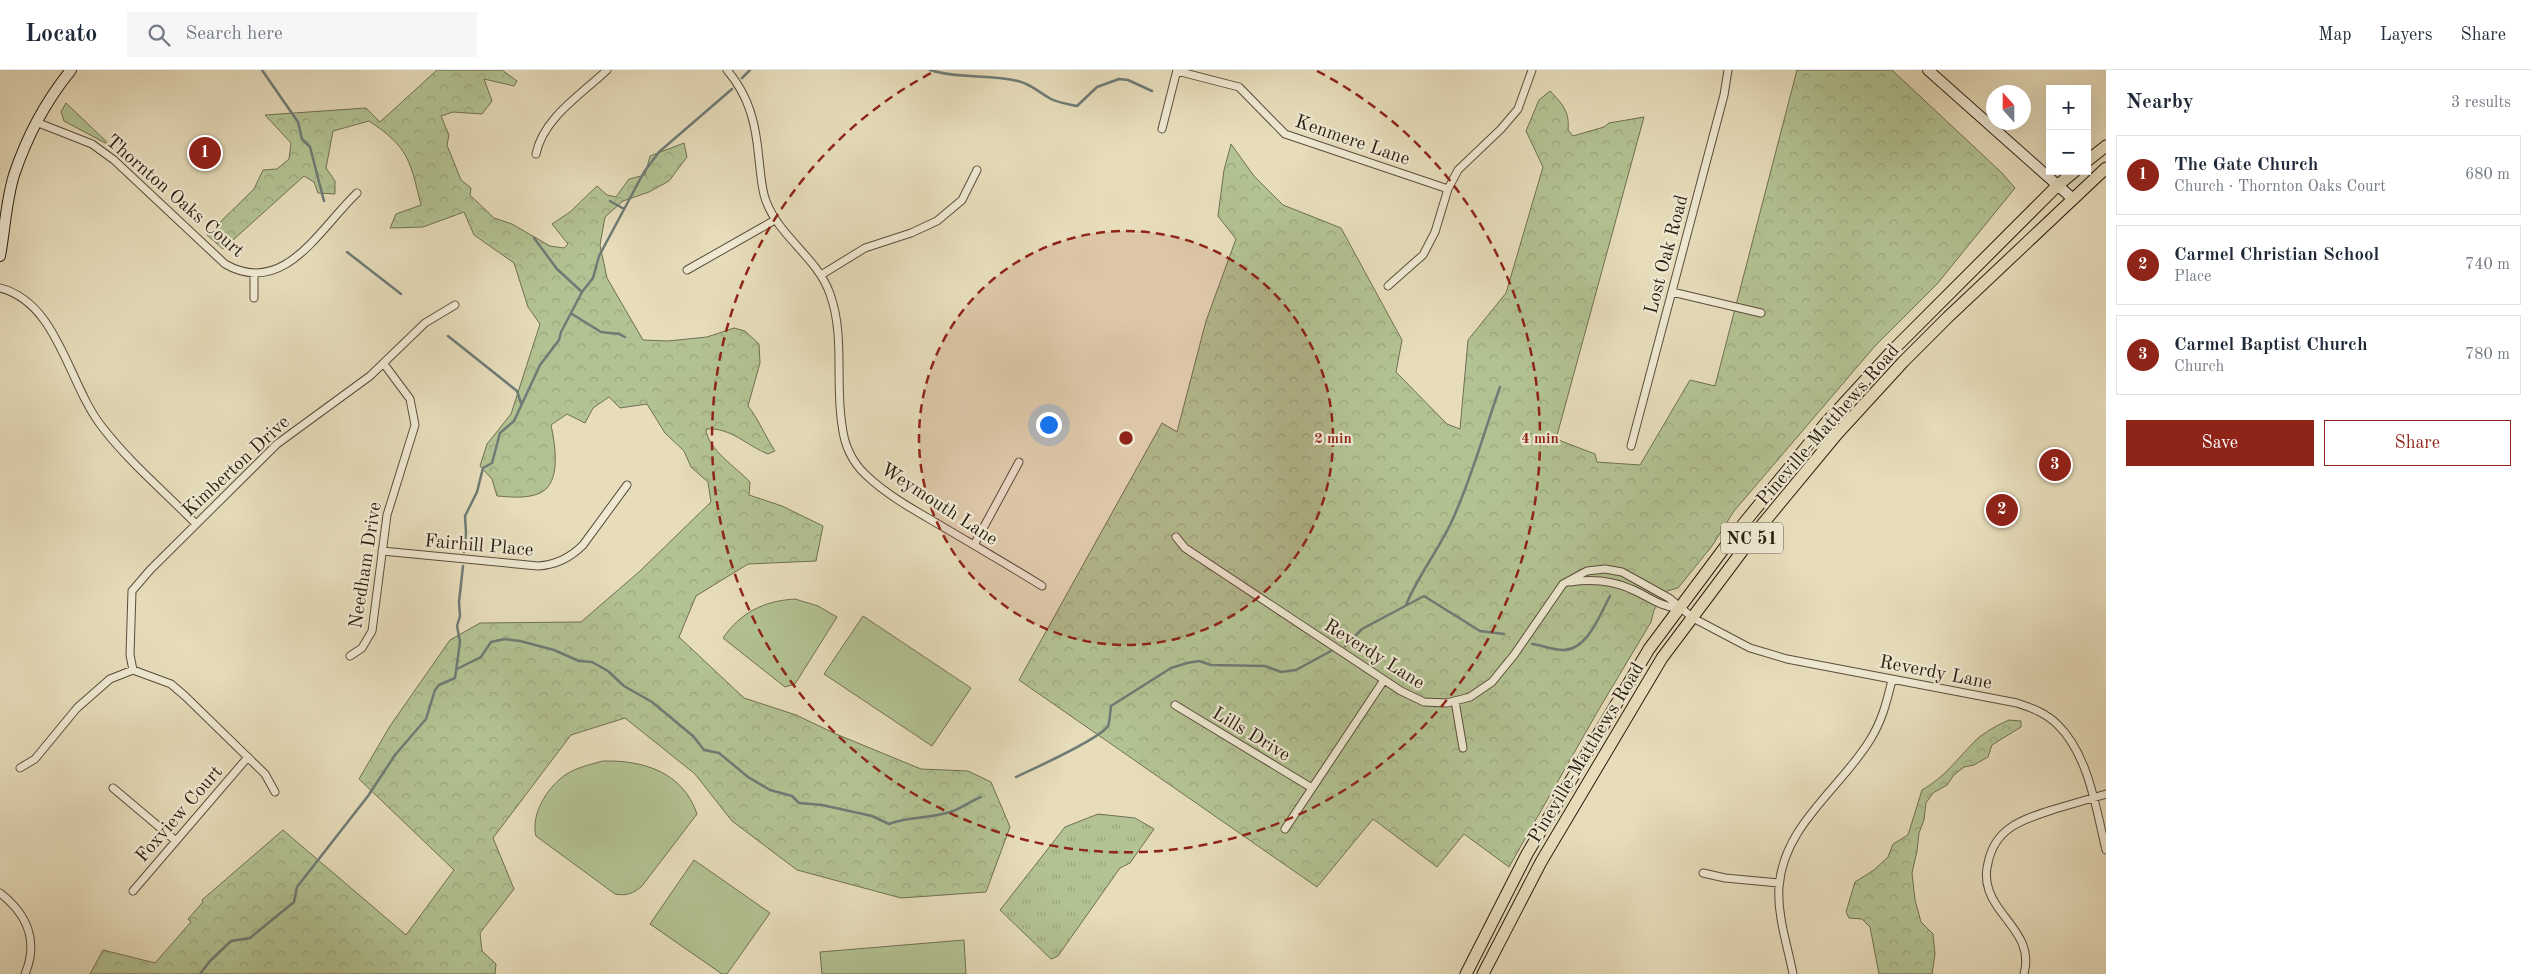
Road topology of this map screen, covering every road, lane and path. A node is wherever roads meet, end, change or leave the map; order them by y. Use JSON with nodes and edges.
{"nodes":[{"id":1,"x":71,"y":70,"type":"edge"},
{"id":2,"x":608,"y":70,"type":"edge"},
{"id":3,"x":726,"y":70,"type":"edge"},
{"id":4,"x":1177,"y":70,"type":"edge"},
{"id":5,"x":1532,"y":70,"type":"edge"},
{"id":6,"x":1728,"y":70,"type":"edge"},
{"id":7,"x":1928,"y":70,"type":"edge"},
{"id":8,"x":36,"y":122,"type":"junction"},
{"id":9,"x":1162,"y":128,"type":"dead end"},
{"id":10,"x":2106,"y":146,"type":"edge"},
{"id":11,"x":536,"y":154,"type":"dead end"},
{"id":12,"x":2091,"y":159,"type":"edge"},
{"id":13,"x":2106,"y":168,"type":"edge"},
{"id":14,"x":977,"y":170,"type":"dead end"},
{"id":15,"x":2070,"y":175,"type":"edge"},
{"id":16,"x":2057,"y":186,"type":"junction"},
{"id":17,"x":1448,"y":189,"type":"junction"},
{"id":18,"x":357,"y":193,"type":"dead end"},
{"id":19,"x":2072,"y":198,"type":"junction"},
{"id":20,"x":775,"y":220,"type":"junction"},
{"id":21,"x":0,"y":256,"type":"edge"},
{"id":22,"x":687,"y":270,"type":"dead end"},
{"id":23,"x":254,"y":273,"type":"junction"},
{"id":24,"x":821,"y":275,"type":"junction"},
{"id":25,"x":1388,"y":286,"type":"dead end"},
{"id":26,"x":0,"y":288,"type":"edge"},
{"id":27,"x":1672,"y":292,"type":"junction"},
{"id":28,"x":254,"y":298,"type":"dead end"},
{"id":29,"x":455,"y":305,"type":"dead end"},
{"id":30,"x":1761,"y":313,"type":"dead end"},
{"id":31,"x":384,"y":364,"type":"junction"},
{"id":32,"x":1631,"y":446,"type":"dead end"},
{"id":33,"x":1019,"y":462,"type":"dead end"},
{"id":34,"x":627,"y":485,"type":"dead end"},
{"id":35,"x":196,"y":524,"type":"junction"},
{"id":36,"x":1176,"y":537,"type":"dead end"},
{"id":37,"x":974,"y":545,"type":"junction"},
{"id":38,"x":382,"y":551,"type":"junction"},
{"id":39,"x":1563,"y":584,"type":"junction"},
{"id":40,"x":1042,"y":586,"type":"dead end"},
{"id":41,"x":1681,"y":609,"type":"junction"},
{"id":42,"x":1693,"y":618,"type":"junction"},
{"id":43,"x":350,"y":656,"type":"dead end"},
{"id":44,"x":133,"y":670,"type":"junction"},
{"id":45,"x":1384,"y":680,"type":"junction"},
{"id":46,"x":1892,"y":680,"type":"junction"},
{"id":47,"x":1455,"y":701,"type":"junction"},
{"id":48,"x":1175,"y":705,"type":"dead end"},
{"id":49,"x":1463,"y":748,"type":"dead end"},
{"id":50,"x":248,"y":757,"type":"junction"},
{"id":51,"x":20,"y":768,"type":"dead end"},
{"id":52,"x":113,"y":788,"type":"dead end"},
{"id":53,"x":1312,"y":788,"type":"junction"},
{"id":54,"x":275,"y":792,"type":"dead end"},
{"id":55,"x":2106,"y":794,"type":"edge"},
{"id":56,"x":2094,"y":797,"type":"junction"},
{"id":57,"x":1285,"y":829,"type":"dead end"},
{"id":58,"x":176,"y":841,"type":"junction"},
{"id":59,"x":2106,"y":850,"type":"edge"},
{"id":60,"x":1704,"y":873,"type":"dead end"},
{"id":61,"x":1779,"y":883,"type":"junction"},
{"id":62,"x":133,"y":891,"type":"dead end"},
{"id":63,"x":0,"y":893,"type":"edge"},
{"id":64,"x":25,"y":974,"type":"edge"},
{"id":65,"x":1466,"y":974,"type":"edge"},
{"id":66,"x":1483,"y":974,"type":"edge"},
{"id":67,"x":1793,"y":974,"type":"edge"},
{"id":68,"x":2024,"y":974,"type":"edge"}],
"edges":[{"from":1,"to":8,"type":"street"},
{"from":2,"to":11,"type":"street"},
{"from":3,"to":20,"type":"street","name":"Weymouth Lane"},
{"from":4,"to":9,"type":"street"},
{"from":4,"to":17,"type":"street","name":"Kenmere Lane"},
{"from":5,"to":17,"type":"street"},
{"from":6,"to":27,"type":"street","name":"Lost Oak Road"},
{"from":7,"to":16,"type":"street"},
{"from":8,"to":21,"type":"street"},
{"from":8,"to":23,"type":"street","name":"Thornton Oaks Court"},
{"from":10,"to":12,"type":"main road"},
{"from":13,"to":19,"type":"main road","name":"Pineville-Matthews Road","number":"NC 51"},
{"from":14,"to":24,"type":"street"},
{"from":15,"to":16,"type":"main road","name":"Pineville-Matthews Road","number":"NC 51"},
{"from":16,"to":19,"type":"street"},
{"from":16,"to":41,"type":"main road","name":"Pineville-Matthews Road","number":"NC 51"},
{"from":17,"to":25,"type":"street"},
{"from":18,"to":23,"type":"street","name":"Thornton Oaks Court"},
{"from":19,"to":42,"type":"main road","name":"Pineville-Matthews Road","number":"NC 51"},
{"from":20,"to":22,"type":"street"},
{"from":20,"to":24,"type":"street","name":"Weymouth Lane"},
{"from":23,"to":28,"type":"street"},
{"from":24,"to":37,"type":"street","name":"Weymouth Lane"},
{"from":26,"to":35,"type":"street"},
{"from":27,"to":30,"type":"street"},
{"from":27,"to":32,"type":"street","name":"Lost Oak Road"},
{"from":29,"to":31,"type":"street","name":"Kimberton Drive"},
{"from":31,"to":35,"type":"street","name":"Kimberton Drive"},
{"from":31,"to":38,"type":"street","name":"Needham Drive"},
{"from":33,"to":37,"type":"street"},
{"from":34,"to":38,"type":"street","name":"Fairhill Place"},
{"from":35,"to":44,"type":"street","name":"Kimberton Drive"},
{"from":36,"to":45,"type":"street","name":"Reverdy Lane"},
{"from":37,"to":40,"type":"street","name":"Weymouth Lane"},
{"from":38,"to":43,"type":"street","name":"Needham Drive"},
{"from":39,"to":41,"type":"street","name":"Reverdy Lane"},
{"from":39,"to":41,"type":"street","name":"Reverdy Lane"},
{"from":39,"to":47,"type":"street","name":"Reverdy Lane"},
{"from":41,"to":42,"type":"street","name":"Reverdy Lane"},
{"from":41,"to":65,"type":"main road","name":"Pineville-Matthews Road","number":"NC 51"},
{"from":42,"to":46,"type":"street","name":"Reverdy Lane"},
{"from":42,"to":66,"type":"main road","name":"Pineville-Matthews Road","number":"NC 51"},
{"from":44,"to":50,"type":"street"},
{"from":44,"to":51,"type":"street"},
{"from":45,"to":47,"type":"street","name":"Reverdy Lane"},
{"from":45,"to":53,"type":"street"},
{"from":46,"to":56,"type":"street","name":"Reverdy Lane"},
{"from":46,"to":61,"type":"street"},
{"from":47,"to":49,"type":"street"},
{"from":48,"to":53,"type":"street","name":"Lills Drive"},
{"from":50,"to":54,"type":"street"},
{"from":50,"to":58,"type":"street","name":"Foxview Court"},
{"from":52,"to":58,"type":"street"},
{"from":53,"to":57,"type":"street"},
{"from":55,"to":56,"type":"street"},
{"from":56,"to":59,"type":"street","name":"Reverdy Lane"},
{"from":56,"to":68,"type":"street"},
{"from":58,"to":62,"type":"street","name":"Foxview Court"},
{"from":60,"to":61,"type":"street"},
{"from":61,"to":67,"type":"street"},
{"from":63,"to":64,"type":"street"}]}
